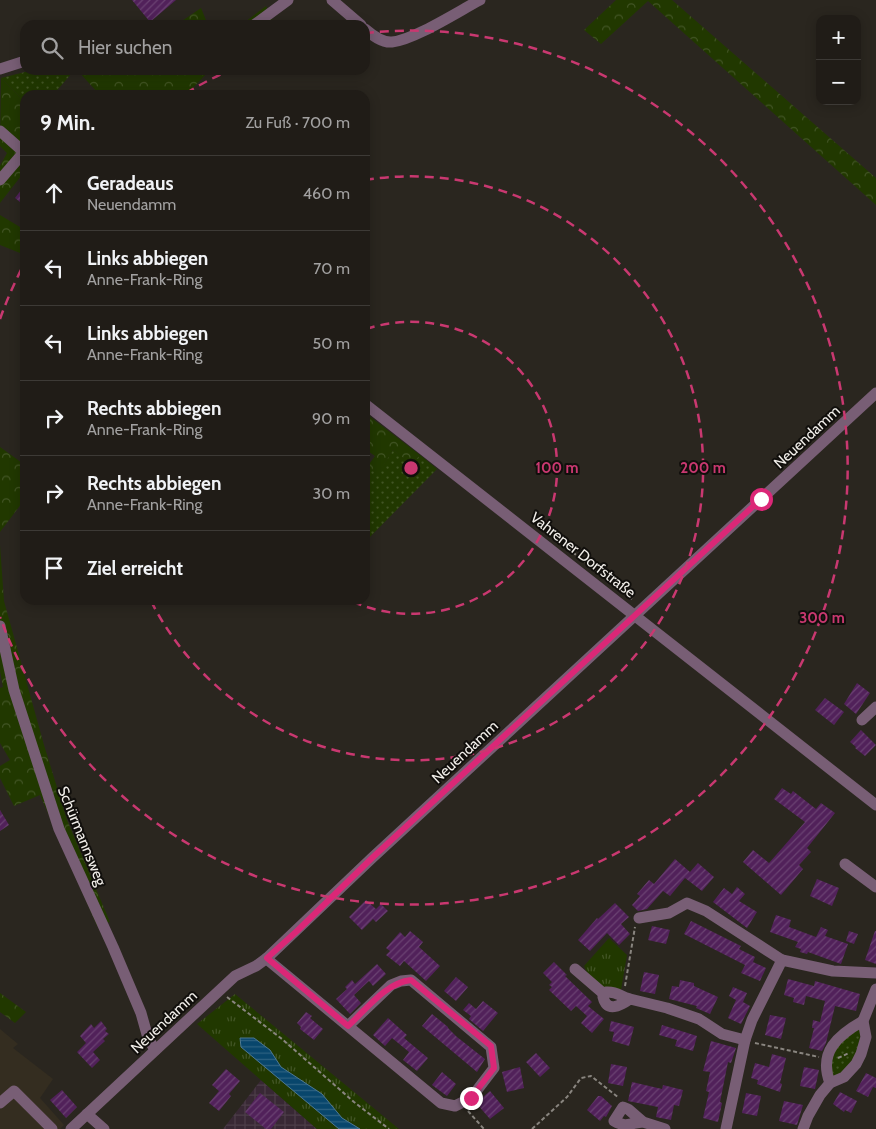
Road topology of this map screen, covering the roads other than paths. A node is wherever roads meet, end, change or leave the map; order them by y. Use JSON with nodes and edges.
{"nodes":[{"id":1,"x":288,"y":0,"type":"edge"},
{"id":2,"x":332,"y":0,"type":"edge"},
{"id":3,"x":480,"y":0,"type":"edge"},
{"id":4,"x":261,"y":20,"type":"edge"},
{"id":5,"x":355,"y":20,"type":"edge"},
{"id":6,"x":370,"y":33,"type":"edge"},
{"id":7,"x":20,"y":63,"type":"edge"},
{"id":8,"x":0,"y":70,"type":"edge"},
{"id":9,"x":0,"y":131,"type":"edge"},
{"id":10,"x":20,"y":148,"type":"edge"},
{"id":11,"x":20,"y":157,"type":"edge"},
{"id":12,"x":0,"y":180,"type":"edge"},
{"id":13,"x":876,"y":393,"type":"edge"},
{"id":14,"x":370,"y":408,"type":"edge"},
{"id":15,"x":636,"y":615,"type":"junction"},
{"id":16,"x":0,"y":626,"type":"edge"},
{"id":17,"x":876,"y":707,"type":"edge"},
{"id":18,"x":862,"y":720,"type":"dead end"},
{"id":19,"x":876,"y":805,"type":"edge"},
{"id":20,"x":846,"y":864,"type":"dead end"},
{"id":21,"x":876,"y":887,"type":"edge"},
{"id":22,"x":639,"y":918,"type":"road end"},
{"id":23,"x":267,"y":958,"type":"junction"},
{"id":24,"x":782,"y":960,"type":"junction"},
{"id":25,"x":575,"y":969,"type":"dead end"},
{"id":26,"x":875,"y":976,"type":"edge"},
{"id":27,"x":876,"y":989,"type":"edge"},
{"id":28,"x":863,"y":1021,"type":"junction"},
{"id":29,"x":348,"y":1026,"type":"junction"},
{"id":30,"x":745,"y":1040,"type":"junction"},
{"id":31,"x":155,"y":1050,"type":"junction"},
{"id":32,"x":830,"y":1083,"type":"junction"},
{"id":33,"x":0,"y":1102,"type":"edge"},
{"id":34,"x":87,"y":1114,"type":"junction"},
{"id":35,"x":643,"y":1122,"type":"junction"},
{"id":36,"x":610,"y":1125,"type":"edge"},
{"id":37,"x":52,"y":1129,"type":"edge"},
{"id":38,"x":71,"y":1129,"type":"edge"},
{"id":39,"x":104,"y":1129,"type":"edge"},
{"id":40,"x":665,"y":1129,"type":"edge"},
{"id":41,"x":726,"y":1129,"type":"edge"},
{"id":42,"x":803,"y":1129,"type":"edge"}],
"edges":[{"from":1,"to":4,"type":"street"},
{"from":2,"to":5,"type":"street"},
{"from":3,"to":6,"type":"street"},
{"from":7,"to":8,"type":"street"},
{"from":9,"to":10,"type":"street"},
{"from":11,"to":12,"type":"street"},
{"from":13,"to":15,"type":"street","name":"Neuendamm"},
{"from":14,"to":15,"type":"street","name":"Vahrener Dorfstraße"},
{"from":15,"to":19,"type":"street","name":"Vahrener Dorfstraße"},
{"from":15,"to":23,"type":"street","name":"Neuendamm"},
{"from":16,"to":31,"type":"street","name":"Schürmannsweg"},
{"from":17,"to":18,"type":"street"},
{"from":20,"to":21,"type":"street"},
{"from":22,"to":24,"type":"street"},
{"from":23,"to":29,"type":"street"},
{"from":23,"to":31,"type":"street","name":"Neuendamm"},
{"from":24,"to":26,"type":"street"},
{"from":24,"to":30,"type":"street"},
{"from":25,"to":30,"type":"street"},
{"from":27,"to":28,"type":"street"},
{"from":28,"to":32,"type":"street"},
{"from":28,"to":32,"type":"street"},
{"from":29,"to":29,"type":"street"},
{"from":30,"to":41,"type":"street"},
{"from":31,"to":34,"type":"street","name":"Neuendamm"},
{"from":32,"to":42,"type":"street"},
{"from":33,"to":37,"type":"street"},
{"from":34,"to":38,"type":"street","name":"Neuendamm"},
{"from":34,"to":39,"type":"street"},
{"from":35,"to":36,"type":"street"},
{"from":35,"to":36,"type":"street"},
{"from":35,"to":40,"type":"street"}]}
